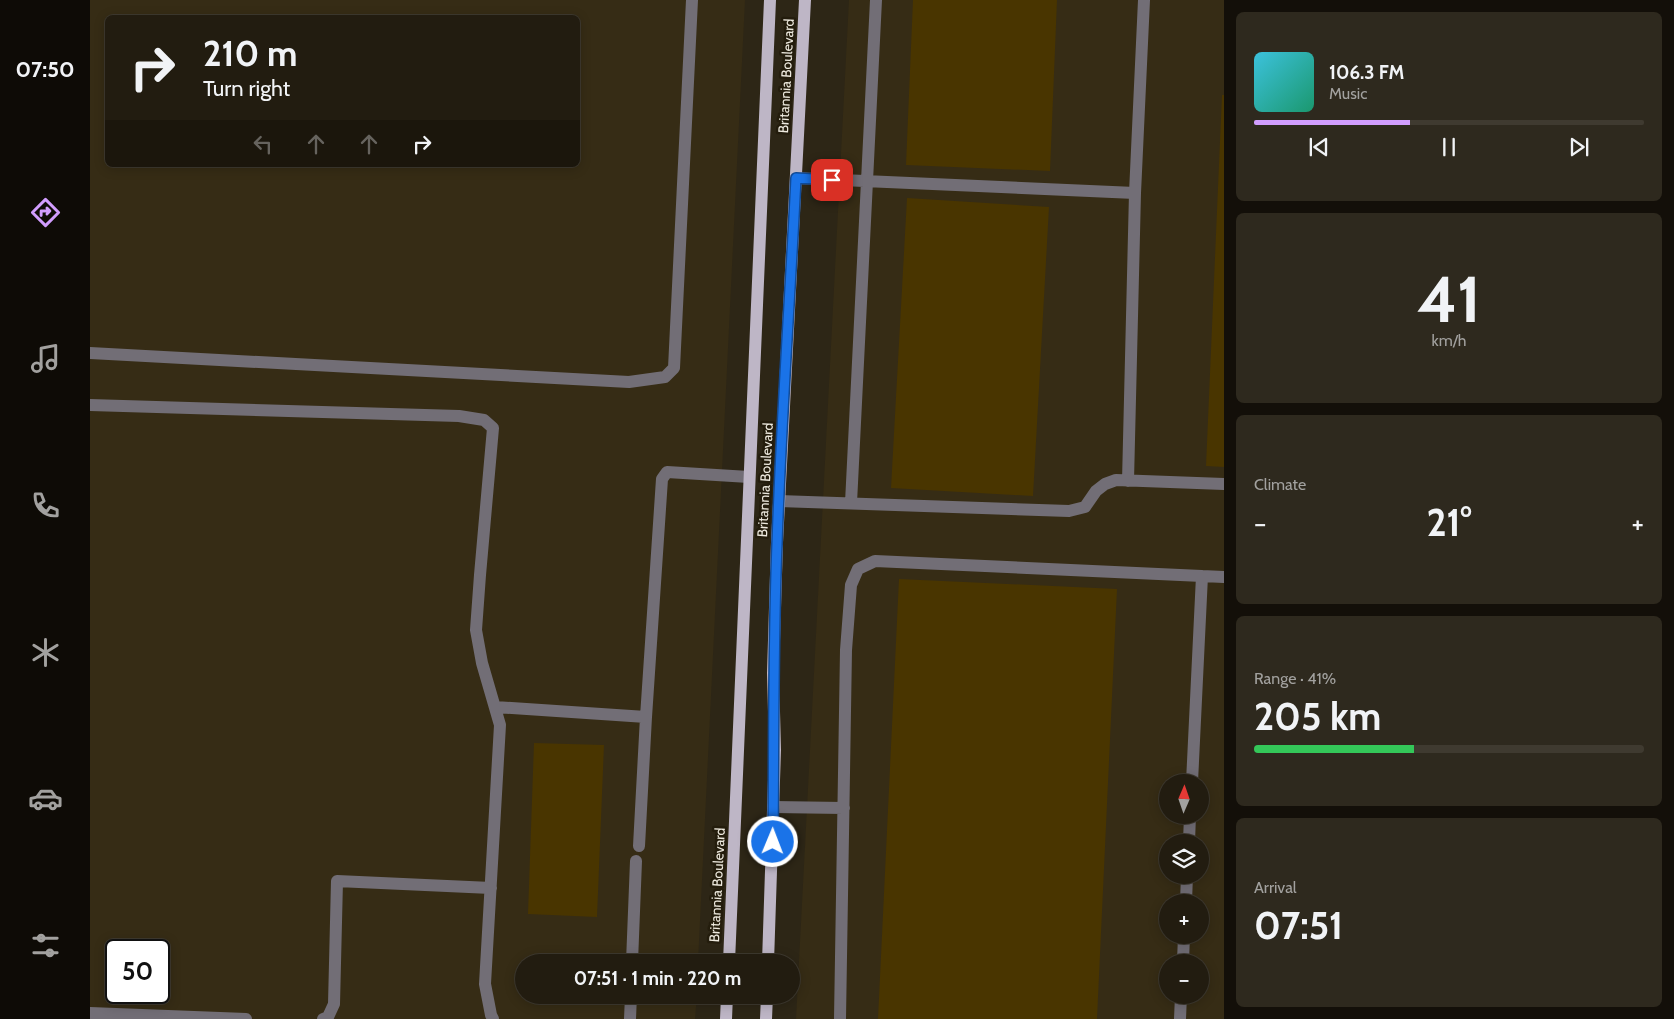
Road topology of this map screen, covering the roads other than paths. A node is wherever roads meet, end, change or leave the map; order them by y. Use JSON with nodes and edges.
{"nodes":[{"id":1,"x":692,"y":0,"type":"edge"},
{"id":2,"x":770,"y":0,"type":"edge"},
{"id":3,"x":806,"y":0,"type":"edge"},
{"id":4,"x":876,"y":0,"type":"edge"},
{"id":5,"x":1144,"y":0,"type":"edge"},
{"id":6,"x":796,"y":178,"type":"junction"},
{"id":7,"x":868,"y":182,"type":"junction"},
{"id":8,"x":1135,"y":193,"type":"junction"},
{"id":9,"x":90,"y":353,"type":"edge"},
{"id":10,"x":90,"y":405,"type":"edge"},
{"id":11,"x":749,"y":477,"type":"junction"},
{"id":12,"x":1128,"y":481,"type":"junction"},
{"id":13,"x":1224,"y":484,"type":"edge"},
{"id":14,"x":779,"y":500,"type":"junction"},
{"id":15,"x":851,"y":503,"type":"junction"},
{"id":16,"x":1202,"y":576,"type":"junction"},
{"id":17,"x":1224,"y":577,"type":"edge"},
{"id":18,"x":495,"y":707,"type":"junction"},
{"id":19,"x":646,"y":717,"type":"junction"},
{"id":20,"x":1192,"y":774,"type":"edge"},
{"id":21,"x":773,"y":807,"type":"junction"},
{"id":22,"x":844,"y":808,"type":"junction"},
{"id":23,"x":639,"y":846,"type":"dead end"},
{"id":24,"x":636,"y":860,"type":"dead end"},
{"id":25,"x":491,"y":888,"type":"junction"},
{"id":26,"x":632,"y":954,"type":"edge"},
{"id":27,"x":729,"y":954,"type":"edge"},
{"id":28,"x":768,"y":954,"type":"edge"},
{"id":29,"x":631,"y":1004,"type":"edge"},
{"id":30,"x":727,"y":1004,"type":"edge"},
{"id":31,"x":767,"y":1004,"type":"edge"},
{"id":32,"x":1181,"y":1004,"type":"edge"},
{"id":33,"x":90,"y":1013,"type":"edge"},
{"id":34,"x":246,"y":1019,"type":"edge"},
{"id":35,"x":324,"y":1019,"type":"edge"},
{"id":36,"x":493,"y":1019,"type":"edge"},
{"id":37,"x":630,"y":1019,"type":"edge"},
{"id":38,"x":726,"y":1019,"type":"edge"},
{"id":39,"x":766,"y":1019,"type":"edge"},
{"id":40,"x":840,"y":1019,"type":"edge"},
{"id":41,"x":1180,"y":1019,"type":"edge"}],
"edges":[{"from":1,"to":9,"type":"lane"},
{"from":2,"to":11,"type":"main road","name":"Britannia Boulevard"},
{"from":3,"to":6,"type":"main road","name":"Britannia Boulevard"},
{"from":4,"to":7,"type":"lane"},
{"from":5,"to":8,"type":"lane"},
{"from":6,"to":7,"type":"lane"},
{"from":6,"to":14,"type":"main road","name":"Britannia Boulevard"},
{"from":7,"to":8,"type":"lane"},
{"from":7,"to":15,"type":"lane"},
{"from":8,"to":12,"type":"lane"},
{"from":10,"to":18,"type":"lane"},
{"from":11,"to":19,"type":"lane"},
{"from":11,"to":27,"type":"main road","name":"Britannia Boulevard"},
{"from":12,"to":13,"type":"lane"},
{"from":12,"to":15,"type":"lane"},
{"from":14,"to":15,"type":"lane"},
{"from":14,"to":21,"type":"main road","name":"Britannia Boulevard"},
{"from":16,"to":17,"type":"lane"},
{"from":16,"to":20,"type":"lane"},
{"from":16,"to":22,"type":"lane"},
{"from":18,"to":19,"type":"lane"},
{"from":18,"to":25,"type":"lane"},
{"from":19,"to":23,"type":"lane"},
{"from":21,"to":22,"type":"lane"},
{"from":21,"to":28,"type":"main road","name":"Britannia Boulevard"},
{"from":22,"to":40,"type":"lane"},
{"from":24,"to":26,"type":"lane"},
{"from":25,"to":35,"type":"lane"},
{"from":25,"to":36,"type":"lane"},
{"from":29,"to":37,"type":"lane"},
{"from":30,"to":38,"type":"main road"},
{"from":31,"to":39,"type":"main road"},
{"from":32,"to":41,"type":"lane"},
{"from":33,"to":34,"type":"lane"}]}
